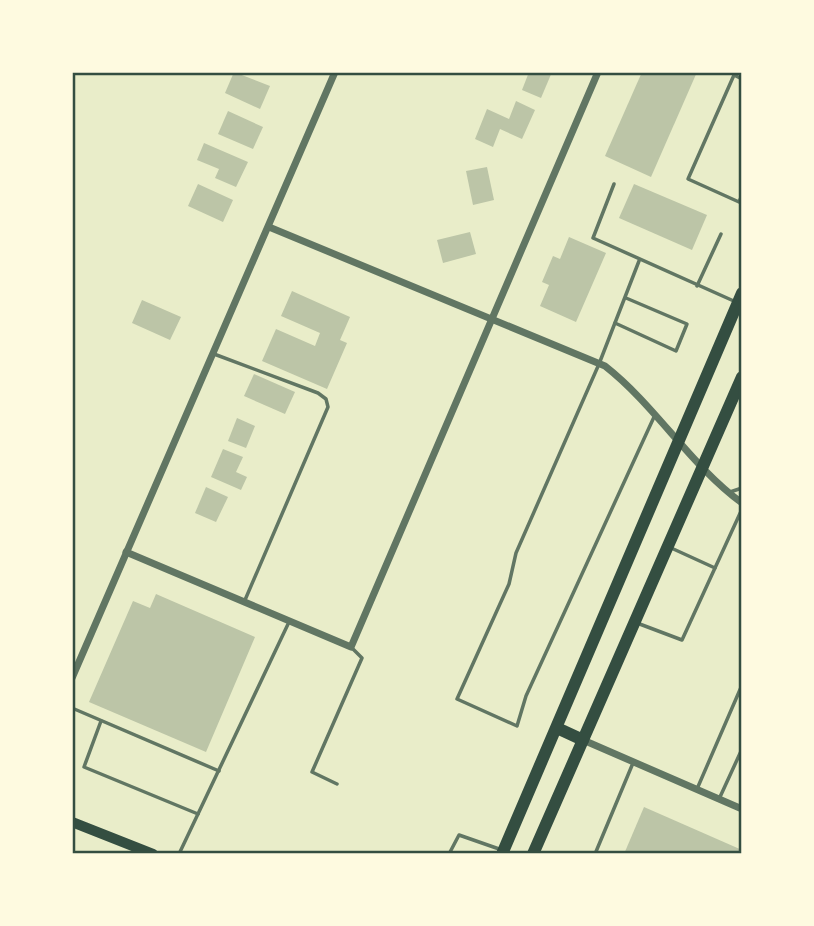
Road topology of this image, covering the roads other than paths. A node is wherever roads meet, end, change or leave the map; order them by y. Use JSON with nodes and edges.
{"nodes":[{"id":1,"x":335,"y":72,"type":"edge"},
{"id":2,"x":598,"y":72,"type":"edge"},
{"id":3,"x":742,"y":79,"type":"edge"},
{"id":4,"x":614,"y":184,"type":"dead end"},
{"id":5,"x":742,"y":195,"type":"edge"},
{"id":6,"x":269,"y":227,"type":"junction"},
{"id":7,"x":721,"y":234,"type":"dead end"},
{"id":8,"x":639,"y":261,"type":"junction"},
{"id":9,"x":697,"y":286,"type":"junction"},
{"id":10,"x":625,"y":298,"type":"junction"},
{"id":11,"x":740,"y":298,"type":"edge"},
{"id":12,"x":490,"y":319,"type":"junction"},
{"id":13,"x":615,"y":323,"type":"junction"},
{"id":14,"x":214,"y":354,"type":"junction"},
{"id":15,"x":599,"y":364,"type":"junction"},
{"id":16,"x":740,"y":386,"type":"edge"},
{"id":17,"x":655,"y":415,"type":"junction"},
{"id":18,"x":680,"y":442,"type":"junction"},
{"id":19,"x":703,"y":468,"type":"junction"},
{"id":20,"x":742,"y":488,"type":"edge"},
{"id":21,"x":729,"y":493,"type":"junction"},
{"id":22,"x":742,"y":503,"type":"edge"},
{"id":23,"x":742,"y":509,"type":"edge"},
{"id":24,"x":669,"y":547,"type":"junction"},
{"id":25,"x":126,"y":552,"type":"junction"},
{"id":26,"x":715,"y":568,"type":"junction"},
{"id":27,"x":244,"y":603,"type":"junction"},
{"id":28,"x":289,"y":622,"type":"junction"},
{"id":29,"x":635,"y":622,"type":"junction"},
{"id":30,"x":351,"y":648,"type":"junction"},
{"id":31,"x":72,"y":678,"type":"edge"},
{"id":32,"x":742,"y":685,"type":"edge"},
{"id":33,"x":72,"y":708,"type":"edge"},
{"id":34,"x":101,"y":721,"type":"junction"},
{"id":35,"x":557,"y":728,"type":"junction"},
{"id":36,"x":583,"y":740,"type":"junction"},
{"id":37,"x":742,"y":753,"type":"edge"},
{"id":38,"x":633,"y":762,"type":"junction"},
{"id":39,"x":219,"y":771,"type":"junction"},
{"id":40,"x":337,"y":784,"type":"dead end"},
{"id":41,"x":697,"y":790,"type":"junction"},
{"id":42,"x":719,"y":799,"type":"junction"},
{"id":43,"x":742,"y":809,"type":"edge"},
{"id":44,"x":198,"y":814,"type":"junction"},
{"id":45,"x":72,"y":822,"type":"edge"},
{"id":46,"x":503,"y":852,"type":"edge"},
{"id":47,"x":153,"y":854,"type":"edge"},
{"id":48,"x":179,"y":854,"type":"edge"},
{"id":49,"x":449,"y":854,"type":"edge"},
{"id":50,"x":533,"y":854,"type":"edge"},
{"id":51,"x":595,"y":854,"type":"edge"}],
"edges":[{"from":1,"to":6,"type":"street"},
{"from":2,"to":12,"type":"street"},
{"from":3,"to":5,"type":"lane"},
{"from":4,"to":8,"type":"lane"},
{"from":6,"to":12,"type":"street"},
{"from":6,"to":14,"type":"street"},
{"from":7,"to":9,"type":"lane"},
{"from":8,"to":9,"type":"lane"},
{"from":8,"to":10,"type":"lane"},
{"from":9,"to":11,"type":"lane"},
{"from":10,"to":13,"type":"lane"},
{"from":10,"to":13,"type":"lane"},
{"from":11,"to":18,"type":"main road"},
{"from":12,"to":15,"type":"street"},
{"from":12,"to":30,"type":"street"},
{"from":13,"to":15,"type":"lane"},
{"from":14,"to":25,"type":"street"},
{"from":14,"to":27,"type":"lane"},
{"from":15,"to":17,"type":"street"},
{"from":15,"to":17,"type":"lane"},
{"from":16,"to":19,"type":"main road"},
{"from":17,"to":18,"type":"street"},
{"from":18,"to":19,"type":"street"},
{"from":18,"to":35,"type":"main road"},
{"from":19,"to":21,"type":"street"},
{"from":19,"to":24,"type":"main road"},
{"from":20,"to":21,"type":"lane"},
{"from":21,"to":22,"type":"street"},
{"from":23,"to":26,"type":"lane"},
{"from":24,"to":26,"type":"lane"},
{"from":24,"to":29,"type":"main road"},
{"from":25,"to":27,"type":"street"},
{"from":25,"to":31,"type":"street"},
{"from":26,"to":29,"type":"lane"},
{"from":27,"to":28,"type":"street"},
{"from":28,"to":30,"type":"street"},
{"from":28,"to":39,"type":"lane"},
{"from":29,"to":36,"type":"main road"},
{"from":30,"to":40,"type":"lane"},
{"from":32,"to":41,"type":"lane"},
{"from":33,"to":34,"type":"lane"},
{"from":34,"to":39,"type":"lane"},
{"from":34,"to":44,"type":"lane"},
{"from":35,"to":36,"type":"main road"},
{"from":35,"to":46,"type":"main road"},
{"from":36,"to":38,"type":"street"},
{"from":36,"to":50,"type":"main road"},
{"from":37,"to":42,"type":"lane"},
{"from":38,"to":41,"type":"street"},
{"from":38,"to":51,"type":"lane"},
{"from":39,"to":44,"type":"lane"},
{"from":41,"to":42,"type":"street"},
{"from":42,"to":43,"type":"street"},
{"from":44,"to":48,"type":"lane"},
{"from":45,"to":47,"type":"main road"},
{"from":46,"to":49,"type":"lane"}]}
